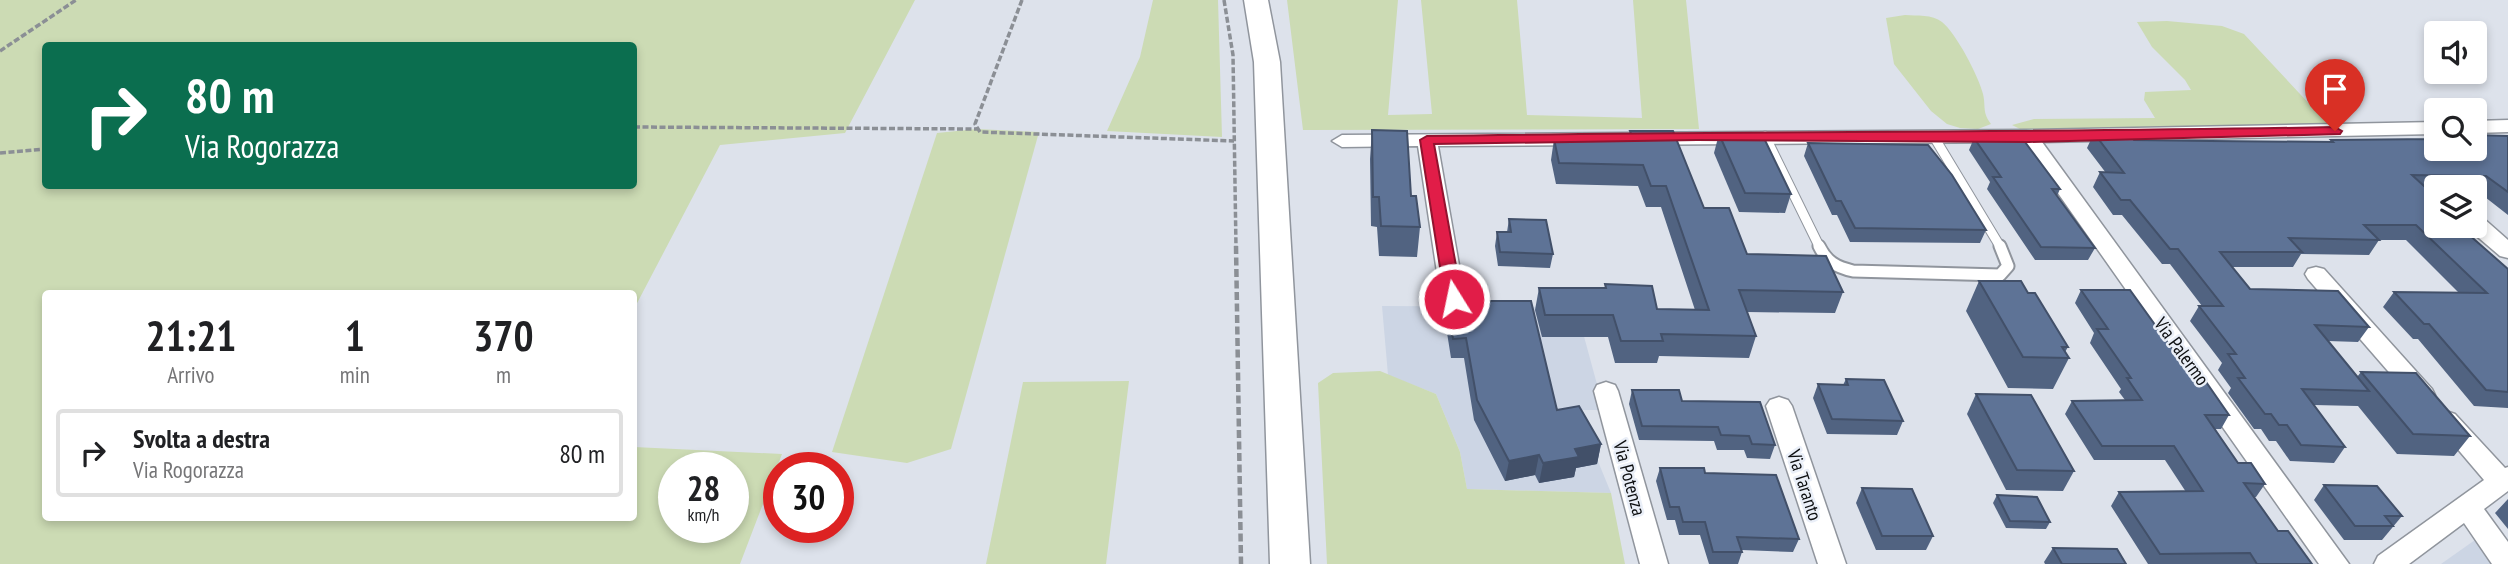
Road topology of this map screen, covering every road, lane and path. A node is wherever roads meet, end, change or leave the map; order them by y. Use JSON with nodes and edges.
{"nodes":[{"id":1,"x":76,"y":0,"type":"edge"},
{"id":2,"x":1022,"y":0,"type":"edge"},
{"id":3,"x":1224,"y":0,"type":"edge"},
{"id":4,"x":1256,"y":0,"type":"edge"},
{"id":5,"x":0,"y":51,"type":"edge"},
{"id":6,"x":2508,"y":126,"type":"edge"},
{"id":7,"x":637,"y":127,"type":"edge"},
{"id":8,"x":2487,"y":127,"type":"edge"},
{"id":9,"x":977,"y":128,"type":"junction"},
{"id":10,"x":2424,"y":128,"type":"edge"},
{"id":11,"x":1765,"y":136,"type":"junction"},
{"id":12,"x":1934,"y":137,"type":"junction"},
{"id":13,"x":2029,"y":138,"type":"junction"},
{"id":14,"x":1427,"y":140,"type":"junction"},
{"id":15,"x":1234,"y":141,"type":"junction"},
{"id":16,"x":1342,"y":141,"type":"dead end"},
{"id":17,"x":42,"y":149,"type":"edge"},
{"id":18,"x":0,"y":153,"type":"edge"},
{"id":19,"x":2487,"y":233,"type":"edge"},
{"id":20,"x":2508,"y":251,"type":"edge"},
{"id":21,"x":2316,"y":274,"type":"dead end"},
{"id":22,"x":1454,"y":299,"type":"edge"},
{"id":23,"x":1606,"y":391,"type":"dead end"},
{"id":24,"x":1779,"y":406,"type":"dead end"},
{"id":25,"x":2504,"y":479,"type":"edge"},
{"id":26,"x":2466,"y":505,"type":"junction"},
{"id":27,"x":1241,"y":564,"type":"edge"},
{"id":28,"x":1290,"y":564,"type":"edge"},
{"id":29,"x":1654,"y":564,"type":"edge"},
{"id":30,"x":1832,"y":564,"type":"edge"},
{"id":31,"x":2335,"y":564,"type":"edge"},
{"id":32,"x":2388,"y":564,"type":"edge"},
{"id":33,"x":2508,"y":564,"type":"edge"}],
"edges":[{"from":1,"to":5,"type":"path"},
{"from":2,"to":9,"type":"path"},
{"from":3,"to":15,"type":"path"},
{"from":4,"to":28,"type":"street"},
{"from":6,"to":8,"type":"street"},
{"from":7,"to":9,"type":"path"},
{"from":9,"to":15,"type":"path"},
{"from":10,"to":13,"type":"street"},
{"from":11,"to":12,"type":"street"},
{"from":11,"to":12,"type":"lane"},
{"from":11,"to":14,"type":"street"},
{"from":12,"to":13,"type":"street"},
{"from":13,"to":31,"type":"street","name":"Via Palermo"},
{"from":14,"to":16,"type":"street"},
{"from":14,"to":22,"type":"street"},
{"from":15,"to":27,"type":"path"},
{"from":17,"to":18,"type":"path"},
{"from":19,"to":20,"type":"street"},
{"from":21,"to":25,"type":"street"},
{"from":23,"to":29,"type":"street","name":"Via Potenza"},
{"from":24,"to":30,"type":"street","name":"Via Taranto"},
{"from":25,"to":26,"type":"street"},
{"from":26,"to":32,"type":"street"},
{"from":26,"to":33,"type":"street"}]}
